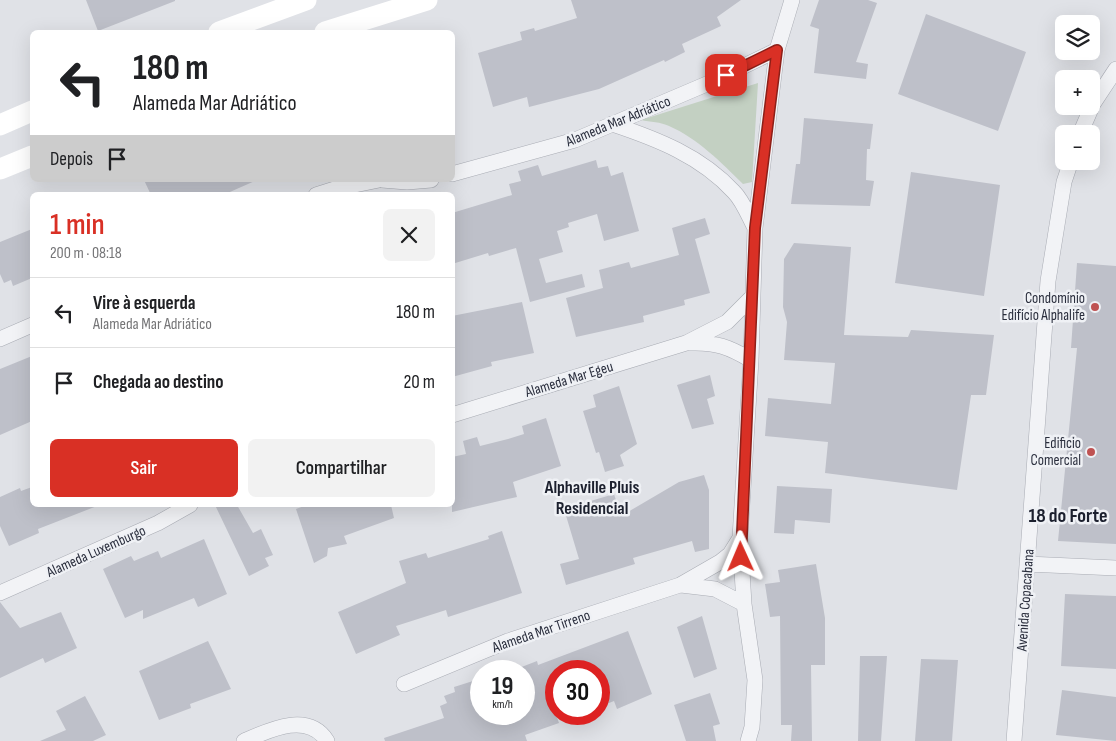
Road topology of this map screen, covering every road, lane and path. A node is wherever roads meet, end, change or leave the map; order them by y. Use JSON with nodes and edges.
{"nodes":[{"id":1,"x":306,"y":0,"type":"edge"},
{"id":2,"x":427,"y":0,"type":"edge"},
{"id":3,"x":792,"y":0,"type":"edge"},
{"id":4,"x":376,"y":15,"type":"junction"},
{"id":5,"x":224,"y":30,"type":"edge"},
{"id":6,"x":331,"y":30,"type":"edge"},
{"id":7,"x":365,"y":30,"type":"edge"},
{"id":8,"x":777,"y":50,"type":"junction"},
{"id":9,"x":1116,"y":69,"type":"edge"},
{"id":10,"x":30,"y":112,"type":"edge"},
{"id":11,"x":612,"y":124,"type":"junction"},
{"id":12,"x":0,"y":125,"type":"edge"},
{"id":13,"x":1084,"y":125,"type":"edge"},
{"id":14,"x":30,"y":157,"type":"edge"},
{"id":15,"x":0,"y":169,"type":"edge"},
{"id":16,"x":1067,"y":170,"type":"edge"},
{"id":17,"x":455,"y":173,"type":"edge"},
{"id":18,"x":357,"y":182,"type":"edge"},
{"id":19,"x":333,"y":184,"type":"edge"},
{"id":20,"x":321,"y":192,"type":"edge"},
{"id":21,"x":755,"y":228,"type":"junction"},
{"id":22,"x":751,"y":298,"type":"junction"},
{"id":23,"x":30,"y":326,"type":"edge"},
{"id":24,"x":0,"y":338,"type":"edge"},
{"id":25,"x":686,"y":343,"type":"junction"},
{"id":26,"x":751,"y":360,"type":"junction"},
{"id":27,"x":455,"y":414,"type":"edge"},
{"id":28,"x":186,"y":507,"type":"edge"},
{"id":29,"x":740,"y":538,"type":"junction"},
{"id":30,"x":1027,"y":564,"type":"junction"},
{"id":31,"x":1116,"y":568,"type":"edge"},
{"id":32,"x":680,"y":585,"type":"junction"},
{"id":33,"x":0,"y":593,"type":"edge"},
{"id":34,"x":744,"y":604,"type":"junction"},
{"id":35,"x":404,"y":684,"type":"dead end"},
{"id":36,"x":244,"y":741,"type":"edge"},
{"id":37,"x":327,"y":741,"type":"edge"},
{"id":38,"x":748,"y":741,"type":"edge"},
{"id":39,"x":1014,"y":741,"type":"edge"}],
"edges":[{"from":1,"to":5,"type":"main road"},
{"from":2,"to":4,"type":"main road"},
{"from":3,"to":8,"type":"street"},
{"from":4,"to":6,"type":"main road"},
{"from":4,"to":7,"type":"street"},
{"from":8,"to":11,"type":"street","name":"Alameda Mar Adriático"},
{"from":8,"to":21,"type":"street"},
{"from":9,"to":13,"type":"street"},
{"from":10,"to":12,"type":"main road"},
{"from":11,"to":17,"type":"street","name":"Alameda Mar Adriático"},
{"from":11,"to":21,"type":"street"},
{"from":14,"to":15,"type":"main road"},
{"from":16,"to":30,"type":"street","name":"Avenida Copacabana"},
{"from":18,"to":19,"type":"street"},
{"from":19,"to":20,"type":"street"},
{"from":21,"to":22,"type":"street"},
{"from":22,"to":25,"type":"street","name":"Alameda Mar Egeu"},
{"from":22,"to":26,"type":"street"},
{"from":23,"to":24,"type":"street"},
{"from":25,"to":26,"type":"street","name":"Alameda Mar Egeu"},
{"from":25,"to":27,"type":"street","name":"Alameda Mar Egeu"},
{"from":26,"to":29,"type":"street"},
{"from":28,"to":33,"type":"street","name":"Alameda Luxemburgo"},
{"from":29,"to":32,"type":"street","name":"Alameda Mar Tirreno"},
{"from":29,"to":34,"type":"street"},
{"from":30,"to":31,"type":"street"},
{"from":30,"to":39,"type":"street","name":"Avenida Copacabana"},
{"from":32,"to":34,"type":"street","name":"Alameda Mar Tirreno"},
{"from":32,"to":35,"type":"street","name":"Alameda Mar Tirreno"},
{"from":34,"to":38,"type":"street"},
{"from":36,"to":37,"type":"street"}]}
